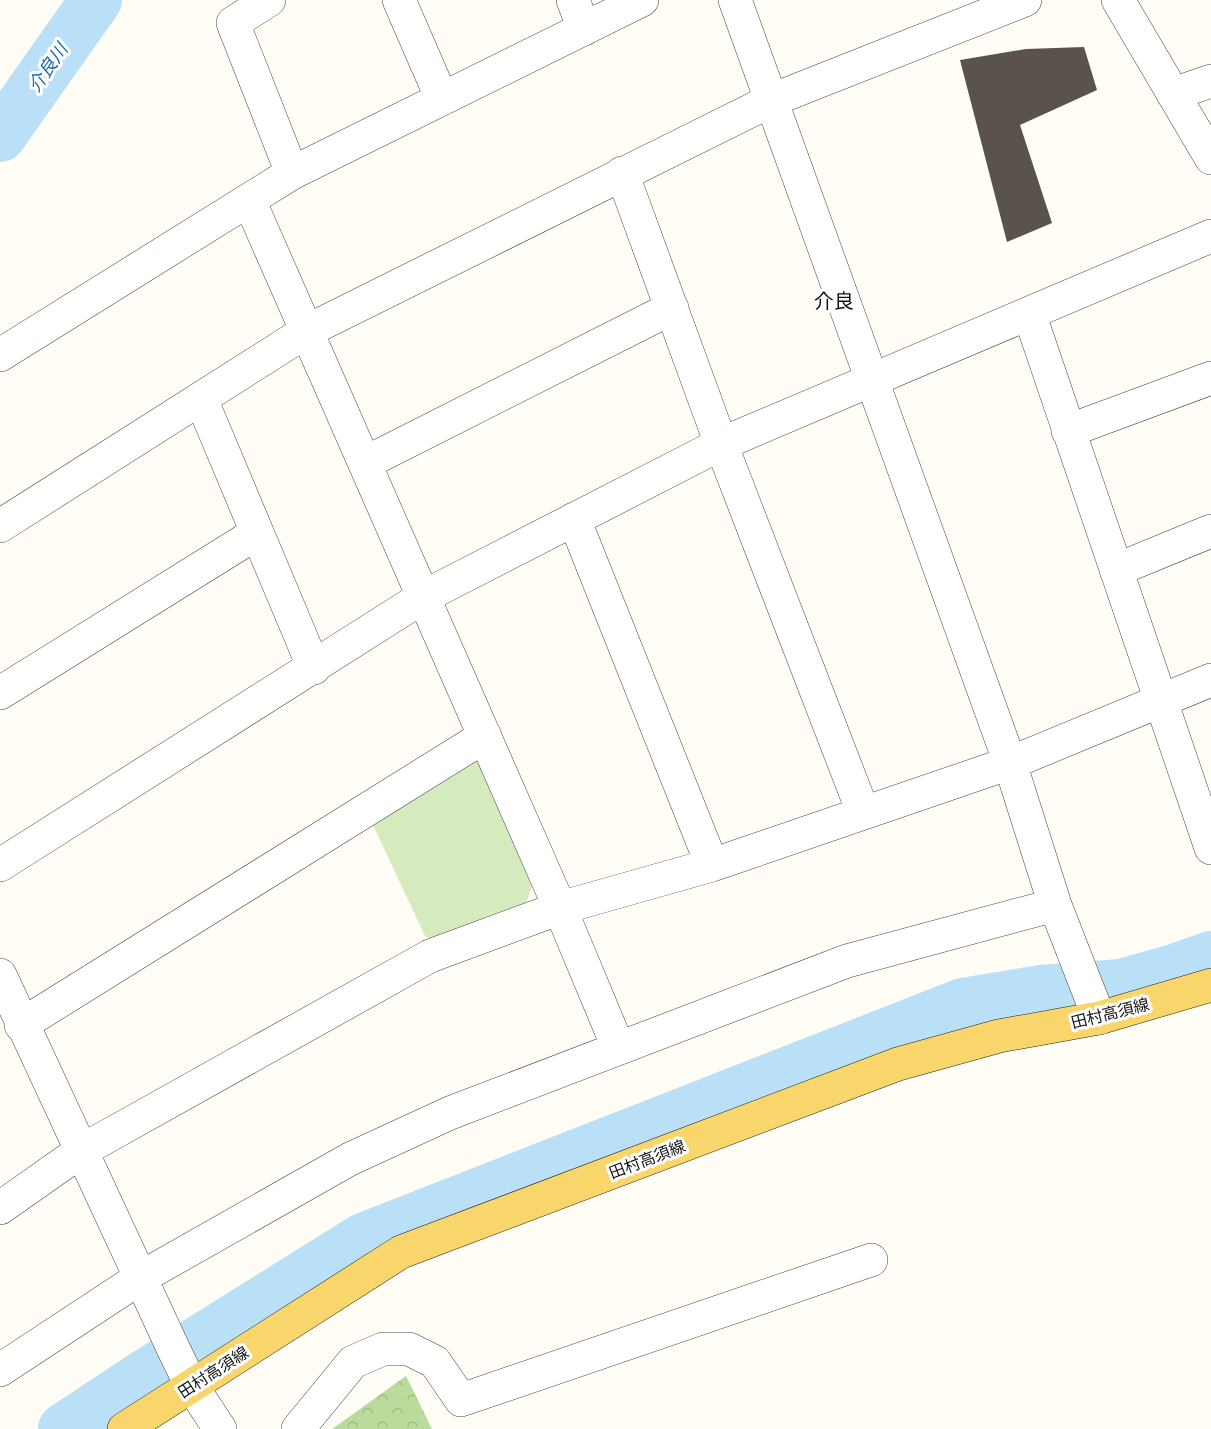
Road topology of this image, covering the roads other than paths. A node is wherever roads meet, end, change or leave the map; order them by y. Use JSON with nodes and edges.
{"nodes":[{"id":1,"x":269,"y":0,"type":"edge"},
{"id":2,"x":399,"y":0,"type":"edge"},
{"id":3,"x":642,"y":0,"type":"edge"},
{"id":4,"x":735,"y":0,"type":"edge"},
{"id":5,"x":1025,"y":0,"type":"edge"},
{"id":6,"x":1118,"y":0,"type":"edge"},
{"id":7,"x":578,"y":14,"type":"edge"},
{"id":8,"x":1211,"y":81,"type":"edge"},
{"id":9,"x":1173,"y":94,"type":"junction"},
{"id":10,"x":442,"y":99,"type":"junction"},
{"id":11,"x":772,"y":100,"type":"junction"},
{"id":12,"x":1211,"y":158,"type":"edge"},
{"id":13,"x":292,"y":173,"type":"junction"},
{"id":14,"x":622,"y":173,"type":"junction"},
{"id":15,"x":249,"y":200,"type":"junction"},
{"id":16,"x":1211,"y":236,"type":"edge"},
{"id":17,"x":672,"y":308,"type":"junction"},
{"id":18,"x":1029,"y":313,"type":"junction"},
{"id":19,"x":307,"y":331,"type":"junction"},
{"id":20,"x":0,"y":355,"type":"edge"},
{"id":21,"x":1211,"y":378,"type":"edge"},
{"id":22,"x":871,"y":380,"type":"junction"},
{"id":23,"x":201,"y":399,"type":"junction"},
{"id":24,"x":1068,"y":431,"type":"junction"},
{"id":25,"x":721,"y":444,"type":"junction"},
{"id":26,"x":364,"y":463,"type":"junction"},
{"id":27,"x":574,"y":519,"type":"junction"},
{"id":28,"x":0,"y":526,"type":"edge"},
{"id":29,"x":1211,"y":531,"type":"edge"},
{"id":30,"x":257,"y":533,"type":"junction"},
{"id":31,"x":1116,"y":570,"type":"junction"},
{"id":32,"x":423,"y":597,"type":"junction"},
{"id":33,"x":314,"y":668,"type":"junction"},
{"id":34,"x":1211,"y":680,"type":"edge"},
{"id":35,"x":0,"y":693,"type":"edge"},
{"id":36,"x":1160,"y":701,"type":"junction"},
{"id":37,"x":485,"y":736,"type":"junction"},
{"id":38,"x":1011,"y":764,"type":"junction"},
{"id":39,"x":863,"y":812,"type":"junction"},
{"id":40,"x":1211,"y":848,"type":"edge"},
{"id":41,"x":0,"y":865,"type":"edge"},
{"id":42,"x":712,"y":865,"type":"junction"},
{"id":43,"x":1055,"y":905,"type":"junction"},
{"id":44,"x":560,"y":908,"type":"junction"},
{"id":45,"x":0,"y":975,"type":"edge"},
{"id":46,"x":1211,"y":985,"type":"edge"},
{"id":47,"x":1092,"y":1000,"type":"junction"},
{"id":48,"x":21,"y":1025,"type":"junction"},
{"id":49,"x":618,"y":1047,"type":"junction"},
{"id":50,"x":81,"y":1151,"type":"junction"},
{"id":51,"x":0,"y":1208,"type":"edge"},
{"id":52,"x":871,"y":1260,"type":"dead end"},
{"id":53,"x":140,"y":1278,"type":"junction"},
{"id":54,"x":182,"y":1367,"type":"junction"},
{"id":55,"x":0,"y":1370,"type":"edge"},
{"id":56,"x":124,"y":1429,"type":"edge"},
{"id":57,"x":220,"y":1429,"type":"edge"},
{"id":58,"x":298,"y":1429,"type":"edge"}],
"edges":[{"from":1,"to":13,"type":"street"},
{"from":2,"to":10,"type":"street"},
{"from":3,"to":7,"type":"street"},
{"from":4,"to":11,"type":"street"},
{"from":5,"to":11,"type":"street"},
{"from":6,"to":9,"type":"street"},
{"from":7,"to":10,"type":"street"},
{"from":8,"to":9,"type":"street"},
{"from":9,"to":12,"type":"street"},
{"from":10,"to":13,"type":"street"},
{"from":11,"to":14,"type":"street"},
{"from":11,"to":22,"type":"street"},
{"from":13,"to":15,"type":"street"},
{"from":14,"to":17,"type":"street"},
{"from":14,"to":19,"type":"street"},
{"from":15,"to":19,"type":"street"},
{"from":15,"to":20,"type":"street"},
{"from":16,"to":18,"type":"street"},
{"from":17,"to":25,"type":"street"},
{"from":17,"to":26,"type":"street"},
{"from":18,"to":22,"type":"street"},
{"from":18,"to":24,"type":"street"},
{"from":19,"to":23,"type":"street"},
{"from":19,"to":26,"type":"street"},
{"from":21,"to":24,"type":"street"},
{"from":22,"to":25,"type":"street"},
{"from":22,"to":38,"type":"street"},
{"from":23,"to":28,"type":"street"},
{"from":23,"to":30,"type":"street"},
{"from":24,"to":31,"type":"street"},
{"from":25,"to":27,"type":"street"},
{"from":25,"to":39,"type":"street"},
{"from":26,"to":32,"type":"street"},
{"from":27,"to":32,"type":"street"},
{"from":27,"to":42,"type":"street"},
{"from":29,"to":31,"type":"street"},
{"from":30,"to":33,"type":"street"},
{"from":30,"to":35,"type":"street"},
{"from":31,"to":36,"type":"street"},
{"from":32,"to":33,"type":"street"},
{"from":32,"to":37,"type":"street"},
{"from":33,"to":41,"type":"street"},
{"from":34,"to":36,"type":"street"},
{"from":36,"to":38,"type":"street"},
{"from":36,"to":40,"type":"street"},
{"from":37,"to":44,"type":"street"},
{"from":37,"to":48,"type":"street"},
{"from":38,"to":39,"type":"street"},
{"from":38,"to":43,"type":"street"},
{"from":39,"to":42,"type":"street"},
{"from":42,"to":44,"type":"street"},
{"from":43,"to":47,"type":"street"},
{"from":43,"to":49,"type":"street"},
{"from":44,"to":49,"type":"street"},
{"from":44,"to":50,"type":"street"},
{"from":45,"to":48,"type":"street"},
{"from":46,"to":47,"type":"main road","name":"田村高須線"},
{"from":47,"to":54,"type":"main road","name":"田村高須線"},
{"from":48,"to":50,"type":"street"},
{"from":49,"to":53,"type":"street"},
{"from":50,"to":51,"type":"street"},
{"from":50,"to":53,"type":"street"},
{"from":52,"to":58,"type":"street"},
{"from":53,"to":54,"type":"street"},
{"from":53,"to":55,"type":"street"},
{"from":54,"to":56,"type":"main road","name":"田村高須線"},
{"from":54,"to":57,"type":"street"}]}
